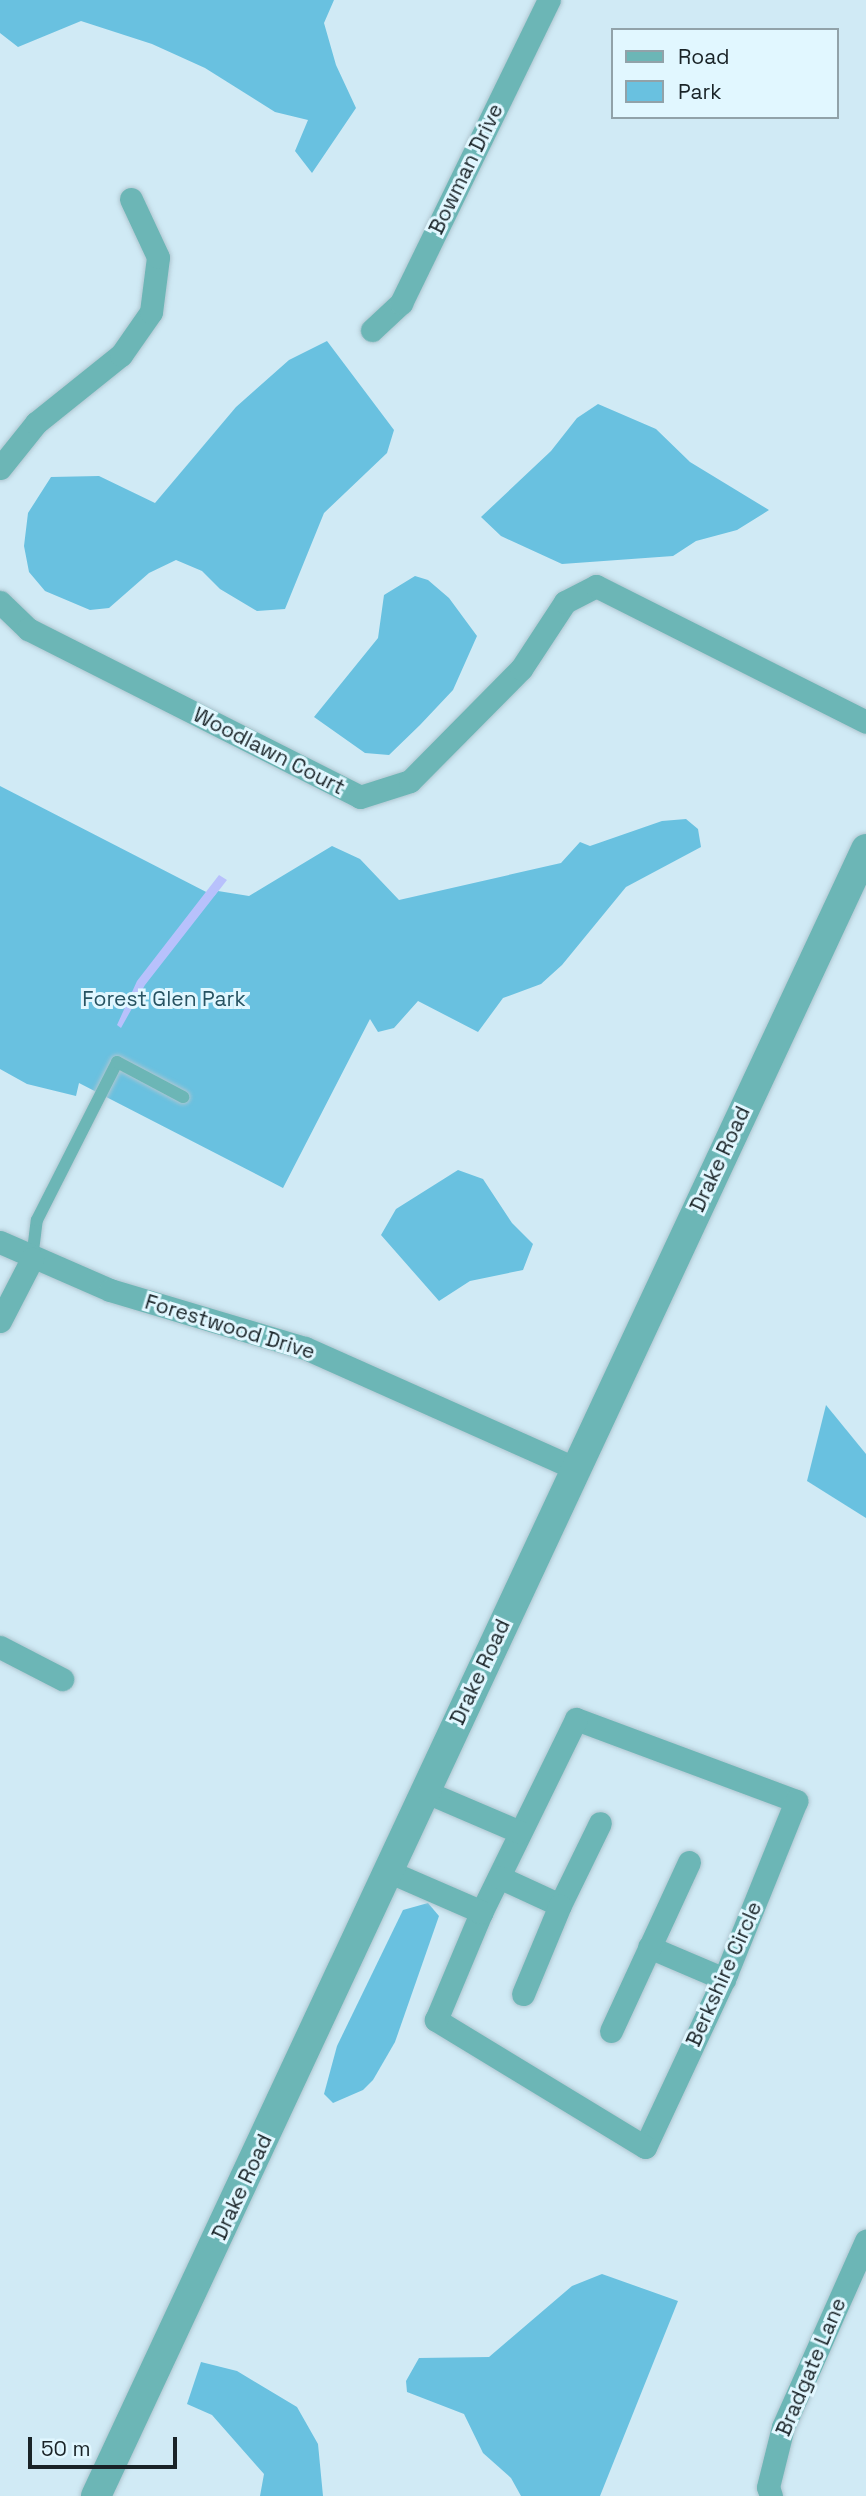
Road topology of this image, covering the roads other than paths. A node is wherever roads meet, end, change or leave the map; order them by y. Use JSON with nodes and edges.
{"nodes":[{"id":1,"x":549,"y":0,"type":"edge"},
{"id":2,"x":131,"y":199,"type":"dead end"},
{"id":3,"x":372,"y":330,"type":"dead end"},
{"id":4,"x":0,"y":468,"type":"edge"},
{"id":5,"x":0,"y":602,"type":"edge"},
{"id":6,"x":866,"y":722,"type":"edge"},
{"id":7,"x":866,"y":849,"type":"edge"},
{"id":8,"x":183,"y":1097,"type":"dead end"},
{"id":9,"x":0,"y":1242,"type":"edge"},
{"id":10,"x":32,"y":1259,"type":"junction"},
{"id":11,"x":0,"y":1321,"type":"edge"},
{"id":12,"x":574,"y":1468,"type":"junction"},
{"id":13,"x":0,"y":1647,"type":"edge"},
{"id":14,"x":62,"y":1679,"type":"dead end"},
{"id":15,"x":424,"y":1791,"type":"junction"},
{"id":16,"x":600,"y":1823,"type":"dead end"},
{"id":17,"x":520,"y":1832,"type":"junction"},
{"id":18,"x":689,"y":1862,"type":"dead end"},
{"id":19,"x":390,"y":1872,"type":"junction"},
{"id":20,"x":499,"y":1877,"type":"junction"},
{"id":21,"x":560,"y":1905,"type":"junction"},
{"id":22,"x":482,"y":1912,"type":"junction"},
{"id":23,"x":649,"y":1947,"type":"junction"},
{"id":24,"x":724,"y":1979,"type":"junction"},
{"id":25,"x":523,"y":1994,"type":"dead end"},
{"id":26,"x":611,"y":2031,"type":"dead end"},
{"id":27,"x":866,"y":2241,"type":"edge"},
{"id":28,"x":96,"y":2496,"type":"edge"},
{"id":29,"x":771,"y":2496,"type":"edge"}],
"edges":[{"from":1,"to":3,"type":"street","name":"Bowman Drive"},
{"from":2,"to":4,"type":"street"},
{"from":5,"to":6,"type":"street","name":"Woodlawn Court"},
{"from":7,"to":12,"type":"street","name":"Drake Road"},
{"from":8,"to":10,"type":"lane"},
{"from":9,"to":10,"type":"street","name":"Forestwood Drive"},
{"from":10,"to":11,"type":"street"},
{"from":10,"to":12,"type":"street","name":"Forestwood Drive"},
{"from":12,"to":15,"type":"street","name":"Drake Road"},
{"from":13,"to":14,"type":"street"},
{"from":15,"to":17,"type":"street"},
{"from":15,"to":19,"type":"street","name":"Drake Road"},
{"from":16,"to":21,"type":"street"},
{"from":17,"to":20,"type":"street"},
{"from":17,"to":24,"type":"street","name":"Berkshire Circle"},
{"from":18,"to":23,"type":"street"},
{"from":19,"to":22,"type":"street"},
{"from":19,"to":28,"type":"street","name":"Drake Road"},
{"from":20,"to":21,"type":"street"},
{"from":20,"to":22,"type":"street"},
{"from":21,"to":25,"type":"street"},
{"from":22,"to":24,"type":"street","name":"Berkshire Circle"},
{"from":23,"to":24,"type":"street"},
{"from":23,"to":26,"type":"street"},
{"from":27,"to":29,"type":"street","name":"Bradgate Lane"}]}
